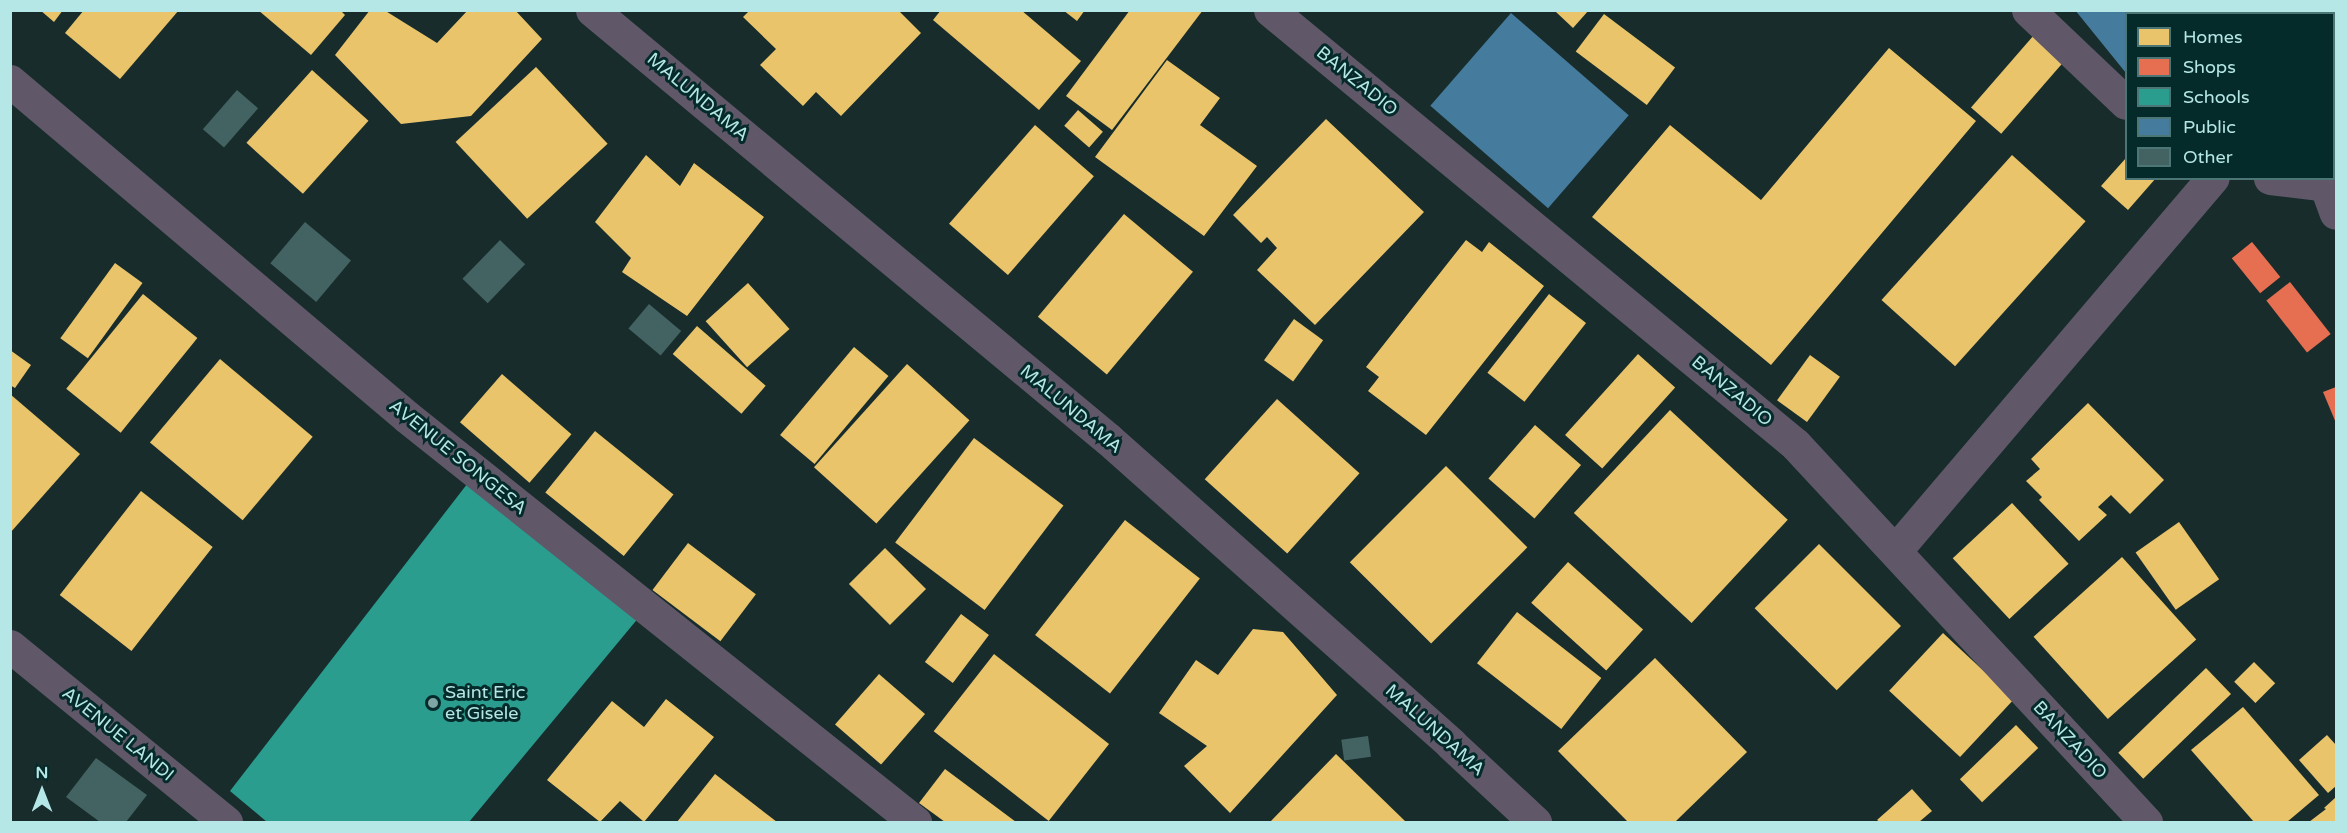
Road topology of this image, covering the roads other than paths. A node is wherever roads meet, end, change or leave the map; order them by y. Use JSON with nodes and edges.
{"nodes":[{"id":1,"x":592,"y":10,"type":"edge"},
{"id":2,"x":1270,"y":10,"type":"edge"},
{"id":3,"x":2028,"y":10,"type":"edge"},
{"id":4,"x":10,"y":81,"type":"edge"},
{"id":5,"x":2125,"y":101,"type":"edge"},
{"id":6,"x":2210,"y":180,"type":"edge"},
{"id":7,"x":2278,"y":180,"type":"edge"},
{"id":8,"x":2329,"y":192,"type":"edge"},
{"id":9,"x":1895,"y":551,"type":"junction"},
{"id":10,"x":10,"y":646,"type":"edge"},
{"id":11,"x":226,"y":822,"type":"edge"},
{"id":12,"x":915,"y":822,"type":"edge"},
{"id":13,"x":1535,"y":822,"type":"edge"},
{"id":14,"x":2146,"y":822,"type":"edge"}],
"edges":[{"from":1,"to":13,"type":"street","name":"MALUNDAMA"},
{"from":2,"to":9,"type":"street","name":"BANZADIO"},
{"from":3,"to":5,"type":"street"},
{"from":4,"to":12,"type":"street","name":"AVENUE SONGESA"},
{"from":6,"to":9,"type":"street"},
{"from":7,"to":8,"type":"street"},
{"from":9,"to":14,"type":"street","name":"BANZADIO"},
{"from":10,"to":11,"type":"street","name":"AVENUE LANDI"}]}
